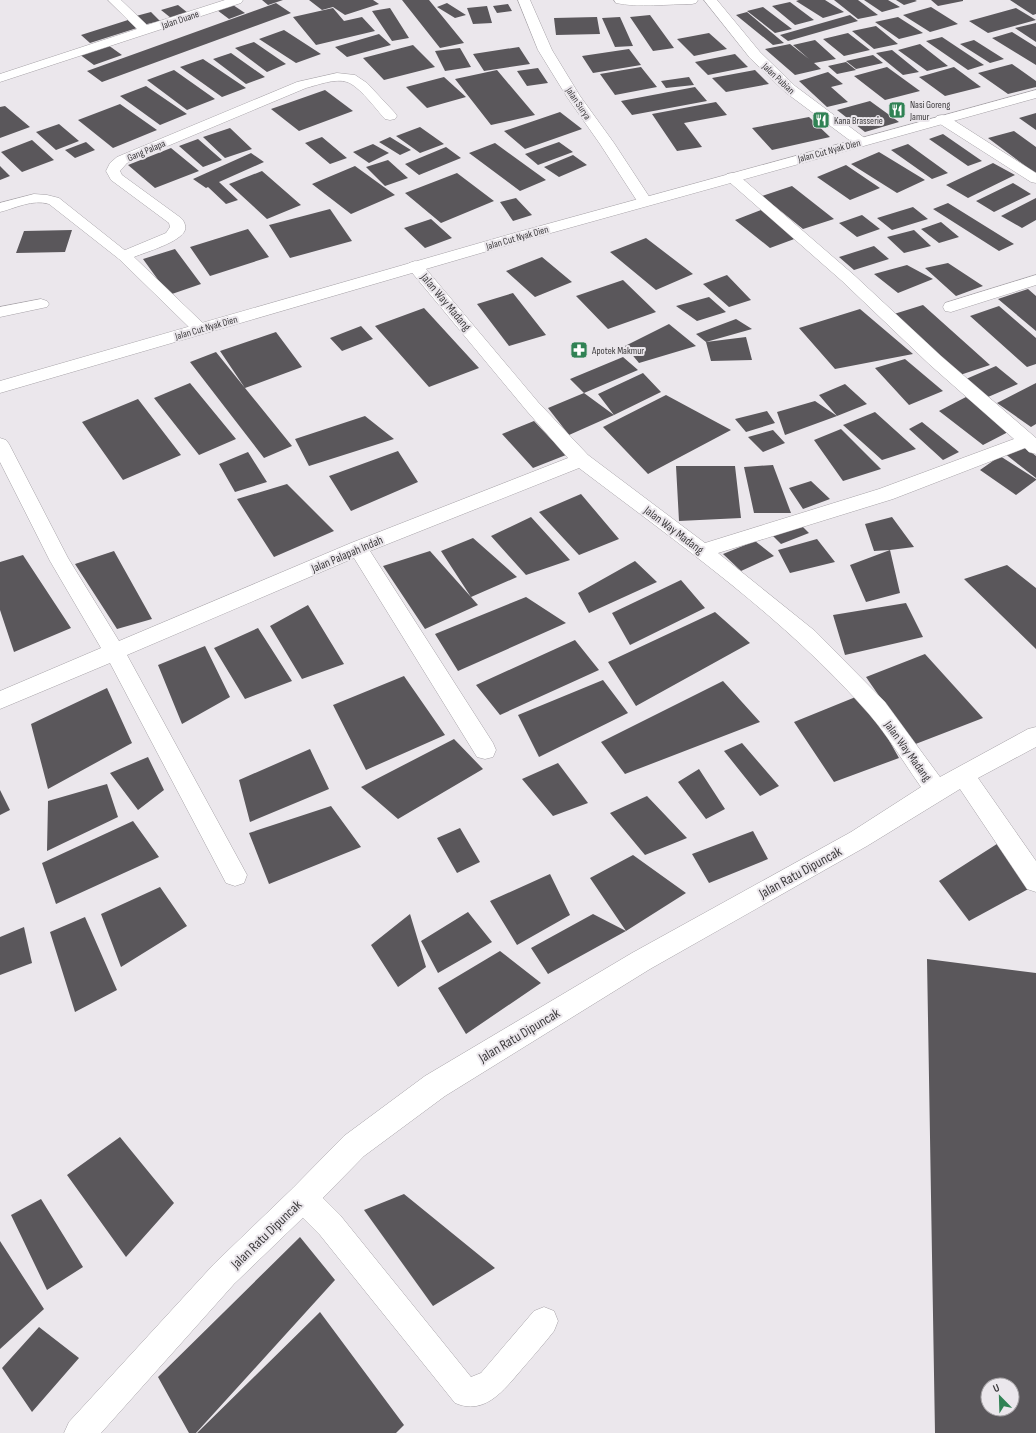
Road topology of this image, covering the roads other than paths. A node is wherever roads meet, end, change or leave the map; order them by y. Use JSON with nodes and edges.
{"nodes":[{"id":1,"x":114,"y":0,"type":"edge"},
{"id":2,"x":237,"y":0,"type":"edge"},
{"id":3,"x":524,"y":0,"type":"edge"},
{"id":4,"x":620,"y":0,"type":"edge"},
{"id":5,"x":692,"y":0,"type":"edge"},
{"id":6,"x":710,"y":0,"type":"edge"},
{"id":7,"x":146,"y":31,"type":"junction"},
{"id":8,"x":0,"y":78,"type":"edge"},
{"id":9,"x":1036,"y":94,"type":"edge"},
{"id":10,"x":390,"y":116,"type":"dead end"},
{"id":11,"x":942,"y":119,"type":"junction"},
{"id":12,"x":860,"y":142,"type":"junction"},
{"id":13,"x":732,"y":176,"type":"junction"},
{"id":14,"x":1036,"y":179,"type":"edge"},
{"id":15,"x":644,"y":201,"type":"junction"},
{"id":16,"x":0,"y":208,"type":"edge"},
{"id":17,"x":124,"y":256,"type":"junction"},
{"id":18,"x":415,"y":266,"type":"junction"},
{"id":19,"x":1036,"y":280,"type":"edge"},
{"id":20,"x":41,"y":304,"type":"dead end"},
{"id":21,"x":951,"y":307,"type":"dead end"},
{"id":22,"x":0,"y":312,"type":"edge"},
{"id":23,"x":200,"y":328,"type":"junction"},
{"id":24,"x":0,"y":387,"type":"edge"},
{"id":25,"x":0,"y":444,"type":"edge"},
{"id":26,"x":1032,"y":444,"type":"edge"},
{"id":27,"x":581,"y":460,"type":"junction"},
{"id":28,"x":358,"y":548,"type":"junction"},
{"id":29,"x":702,"y":551,"type":"junction"},
{"id":30,"x":115,"y":653,"type":"junction"},
{"id":31,"x":0,"y":700,"type":"edge"},
{"id":32,"x":1036,"y":736,"type":"edge"},
{"id":33,"x":484,"y":750,"type":"dead end"},
{"id":34,"x":963,"y":775,"type":"junction"},
{"id":35,"x":936,"y":790,"type":"junction"},
{"id":36,"x":235,"y":875,"type":"dead end"},
{"id":37,"x":1036,"y":881,"type":"edge"},
{"id":38,"x":303,"y":1198,"type":"junction"},
{"id":39,"x":544,"y":1321,"type":"dead end"},
{"id":40,"x":80,"y":1433,"type":"edge"}],
"edges":[{"from":1,"to":7,"type":"street"},
{"from":2,"to":7,"type":"street","name":"Jalan Duane"},
{"from":3,"to":15,"type":"street","name":"Jalan Surya"},
{"from":4,"to":5,"type":"street"},
{"from":6,"to":12,"type":"street","name":"Jalan Pubian"},
{"from":7,"to":8,"type":"street","name":"Jalan Duane"},
{"from":9,"to":11,"type":"street","name":"Jalan Cut Nyak Dien"},
{"from":10,"to":17,"type":"street","name":"Gang Palapa"},
{"from":11,"to":12,"type":"street","name":"Jalan Cut Nyak Dien"},
{"from":11,"to":14,"type":"street"},
{"from":12,"to":13,"type":"street","name":"Jalan Cut Nyak Dien"},
{"from":13,"to":15,"type":"street","name":"Jalan Cut Nyak Dien"},
{"from":13,"to":26,"type":"street"},
{"from":15,"to":18,"type":"street","name":"Jalan Cut Nyak Dien"},
{"from":16,"to":17,"type":"lane"},
{"from":17,"to":23,"type":"street"},
{"from":18,"to":23,"type":"street","name":"Jalan Cut Nyak Dien"},
{"from":18,"to":27,"type":"street","name":"Jalan Way Madang"},
{"from":19,"to":21,"type":"street"},
{"from":20,"to":22,"type":"lane"},
{"from":23,"to":24,"type":"street","name":"Jalan Cut Nyak Dien"},
{"from":25,"to":30,"type":"street"},
{"from":26,"to":29,"type":"street"},
{"from":27,"to":28,"type":"street","name":"Jalan Palapah Indah"},
{"from":27,"to":29,"type":"street","name":"Jalan Way Madang"},
{"from":28,"to":30,"type":"street","name":"Jalan Palapah Indah"},
{"from":28,"to":33,"type":"street"},
{"from":29,"to":35,"type":"street","name":"Jalan Way Madang"},
{"from":30,"to":31,"type":"street","name":"Jalan Palapah Indah"},
{"from":30,"to":36,"type":"street"},
{"from":32,"to":34,"type":"street","name":"Jalan Ratu Dipuncak"},
{"from":34,"to":35,"type":"street","name":"Jalan Ratu Dipuncak"},
{"from":34,"to":37,"type":"street"},
{"from":35,"to":38,"type":"street","name":"Jalan Ratu Dipuncak"},
{"from":38,"to":39,"type":"lane"},
{"from":38,"to":40,"type":"street","name":"Jalan Ratu Dipuncak"}]}
